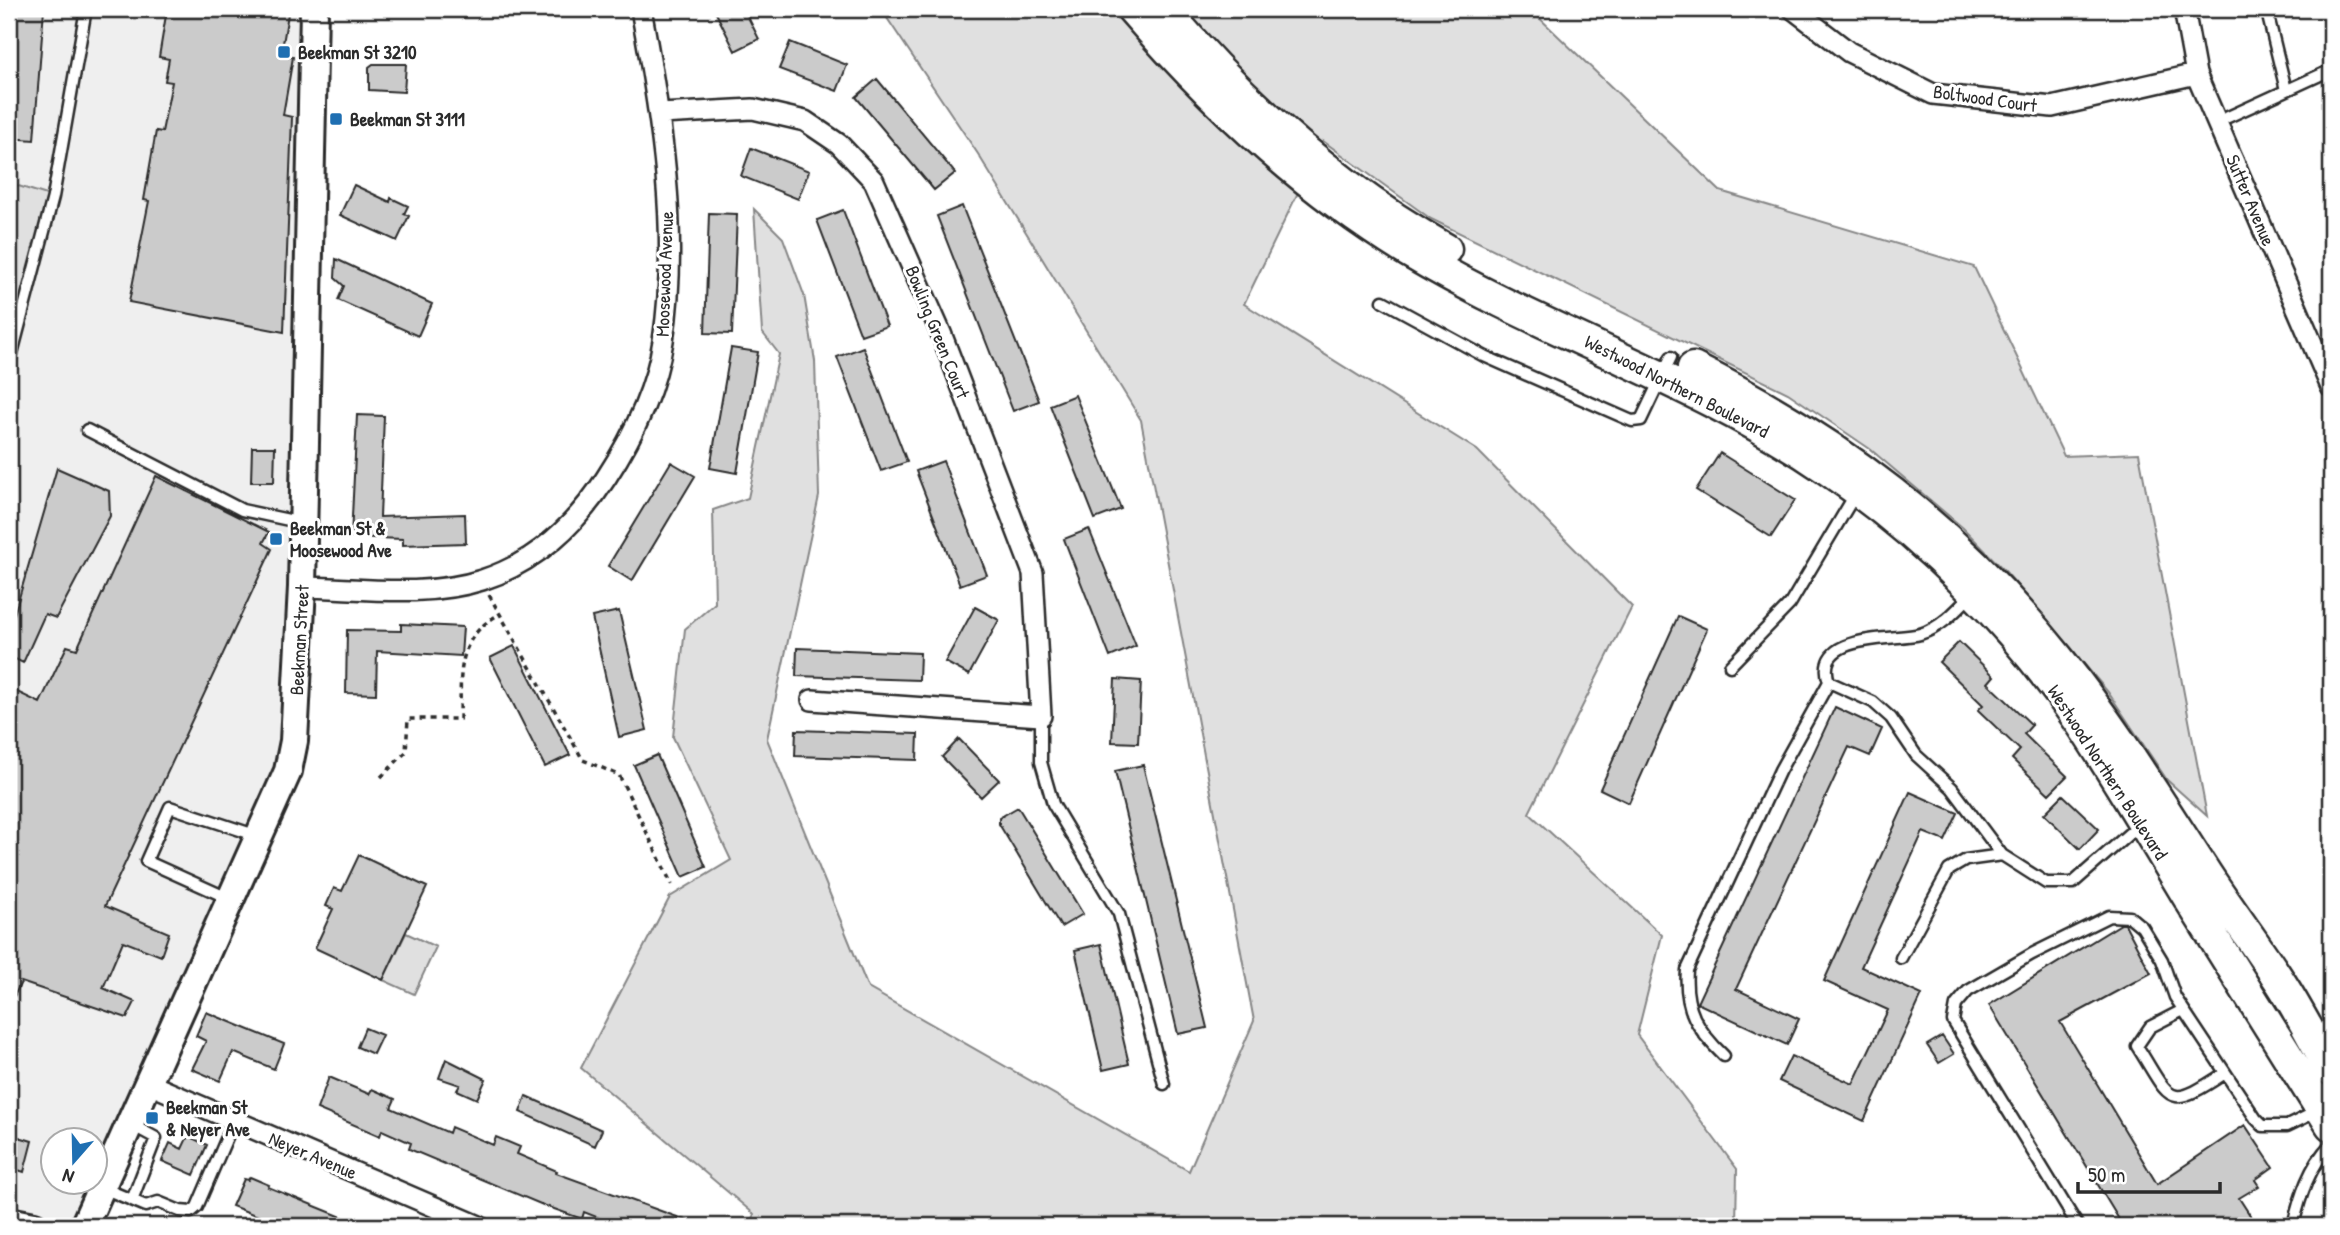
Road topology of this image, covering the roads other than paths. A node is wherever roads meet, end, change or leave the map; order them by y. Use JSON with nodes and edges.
{"nodes":[{"id":1,"x":86,"y":9,"type":"edge"},
{"id":2,"x":314,"y":9,"type":"edge"},
{"id":3,"x":641,"y":9,"type":"edge"},
{"id":4,"x":1132,"y":9,"type":"edge"},
{"id":5,"x":1164,"y":9,"type":"edge"},
{"id":6,"x":1793,"y":9,"type":"edge"},
{"id":7,"x":2184,"y":9,"type":"edge"},
{"id":8,"x":2267,"y":12,"type":"dead end"},
{"id":9,"x":2331,"y":70,"type":"edge"},
{"id":10,"x":2196,"y":74,"type":"junction"},
{"id":11,"x":2286,"y":90,"type":"junction"},
{"id":12,"x":660,"y":114,"type":"junction"},
{"id":13,"x":2217,"y":122,"type":"junction"},
{"id":14,"x":1383,"y":301,"type":"dead end"},
{"id":15,"x":9,"y":365,"type":"edge"},
{"id":16,"x":1667,"y":366,"type":"junction"},
{"id":17,"x":2331,"y":387,"type":"edge"},
{"id":18,"x":87,"y":430,"type":"dead end"},
{"id":19,"x":1863,"y":482,"type":"junction"},
{"id":20,"x":303,"y":523,"type":"junction"},
{"id":21,"x":1979,"y":584,"type":"junction"},
{"id":22,"x":302,"y":587,"type":"junction"},
{"id":23,"x":1730,"y":666,"type":"dead end"},
{"id":24,"x":1829,"y":682,"type":"junction"},
{"id":25,"x":812,"y":700,"type":"dead end"},
{"id":26,"x":1041,"y":716,"type":"junction"},
{"id":27,"x":2152,"y":814,"type":"junction"},
{"id":28,"x":258,"y":836,"type":"junction"},
{"id":29,"x":2002,"y":855,"type":"junction"},
{"id":30,"x":230,"y":899,"type":"junction"},
{"id":31,"x":1901,"y":958,"type":"dead end"},
{"id":32,"x":2183,"y":1010,"type":"junction"},
{"id":33,"x":1724,"y":1056,"type":"dead end"},
{"id":34,"x":2331,"y":1070,"type":"edge"},
{"id":35,"x":2225,"y":1073,"type":"junction"},
{"id":36,"x":147,"y":1083,"type":"junction"},
{"id":37,"x":1164,"y":1084,"type":"dead end"},
{"id":38,"x":234,"y":1121,"type":"junction"},
{"id":39,"x":129,"y":1123,"type":"junction"},
{"id":40,"x":2329,"y":1124,"type":"edge"},
{"id":41,"x":108,"y":1172,"type":"edge"},
{"id":42,"x":108,"y":1191,"type":"edge"},
{"id":43,"x":97,"y":1196,"type":"edge"},
{"id":44,"x":132,"y":1200,"type":"junction"},
{"id":45,"x":9,"y":1221,"type":"edge"},
{"id":46,"x":34,"y":1226,"type":"edge"},
{"id":47,"x":84,"y":1226,"type":"edge"},
{"id":48,"x":479,"y":1226,"type":"edge"},
{"id":49,"x":2078,"y":1226,"type":"edge"},
{"id":50,"x":2293,"y":1226,"type":"edge"}],
"edges":[{"from":1,"to":15,"type":"lane"},
{"from":2,"to":20,"type":"main road","name":"Beekman Street"},
{"from":3,"to":12,"type":"street","name":"Moosewood Avenue"},
{"from":4,"to":16,"type":"main road","name":"Westwood Northern Boulevard"},
{"from":5,"to":16,"type":"main road","name":"Westwood Northern Boulevard"},
{"from":6,"to":10,"type":"street","name":"Boltwood Court"},
{"from":7,"to":10,"type":"street","name":"Sutter Avenue"},
{"from":8,"to":11,"type":"lane"},
{"from":9,"to":11,"type":"lane"},
{"from":10,"to":13,"type":"street","name":"Sutter Avenue"},
{"from":11,"to":13,"type":"lane"},
{"from":12,"to":22,"type":"street","name":"Moosewood Avenue"},
{"from":12,"to":26,"type":"street","name":"Bowling Green Court"},
{"from":13,"to":17,"type":"street","name":"Sutter Avenue"},
{"from":14,"to":16,"type":"lane"},
{"from":16,"to":19,"type":"main road","name":"Westwood Northern Boulevard"},
{"from":18,"to":20,"type":"lane"},
{"from":19,"to":21,"type":"main road","name":"Westwood Northern Boulevard"},
{"from":19,"to":23,"type":"lane"},
{"from":20,"to":22,"type":"main road","name":"Beekman Street"},
{"from":21,"to":24,"type":"lane"},
{"from":21,"to":27,"type":"main road","name":"Westwood Northern Boulevard"},
{"from":22,"to":28,"type":"main road","name":"Beekman Street"},
{"from":24,"to":29,"type":"lane"},
{"from":24,"to":33,"type":"lane"},
{"from":25,"to":26,"type":"street"},
{"from":26,"to":37,"type":"lane"},
{"from":27,"to":29,"type":"lane"},
{"from":27,"to":34,"type":"main road","name":"Westwood Northern Boulevard"},
{"from":27,"to":40,"type":"main road","name":"Westwood Northern Boulevard"},
{"from":28,"to":30,"type":"main road","name":"Beekman Street"},
{"from":28,"to":30,"type":"lane"},
{"from":29,"to":31,"type":"lane"},
{"from":30,"to":36,"type":"main road","name":"Beekman Street"},
{"from":32,"to":35,"type":"lane"},
{"from":32,"to":35,"type":"lane"},
{"from":32,"to":49,"type":"lane"},
{"from":35,"to":40,"type":"lane"},
{"from":36,"to":38,"type":"street","name":"Neyer Avenue"},
{"from":36,"to":39,"type":"main road","name":"Beekman Street"},
{"from":38,"to":44,"type":"lane"},
{"from":38,"to":48,"type":"street","name":"Neyer Avenue"},
{"from":39,"to":41,"type":"main road","name":"Beekman Street"},
{"from":39,"to":44,"type":"lane"},
{"from":40,"to":50,"type":"lane"},
{"from":42,"to":44,"type":"lane"},
{"from":43,"to":47,"type":"main road","name":"Beekman Street"},
{"from":45,"to":46,"type":"main road"}]}
